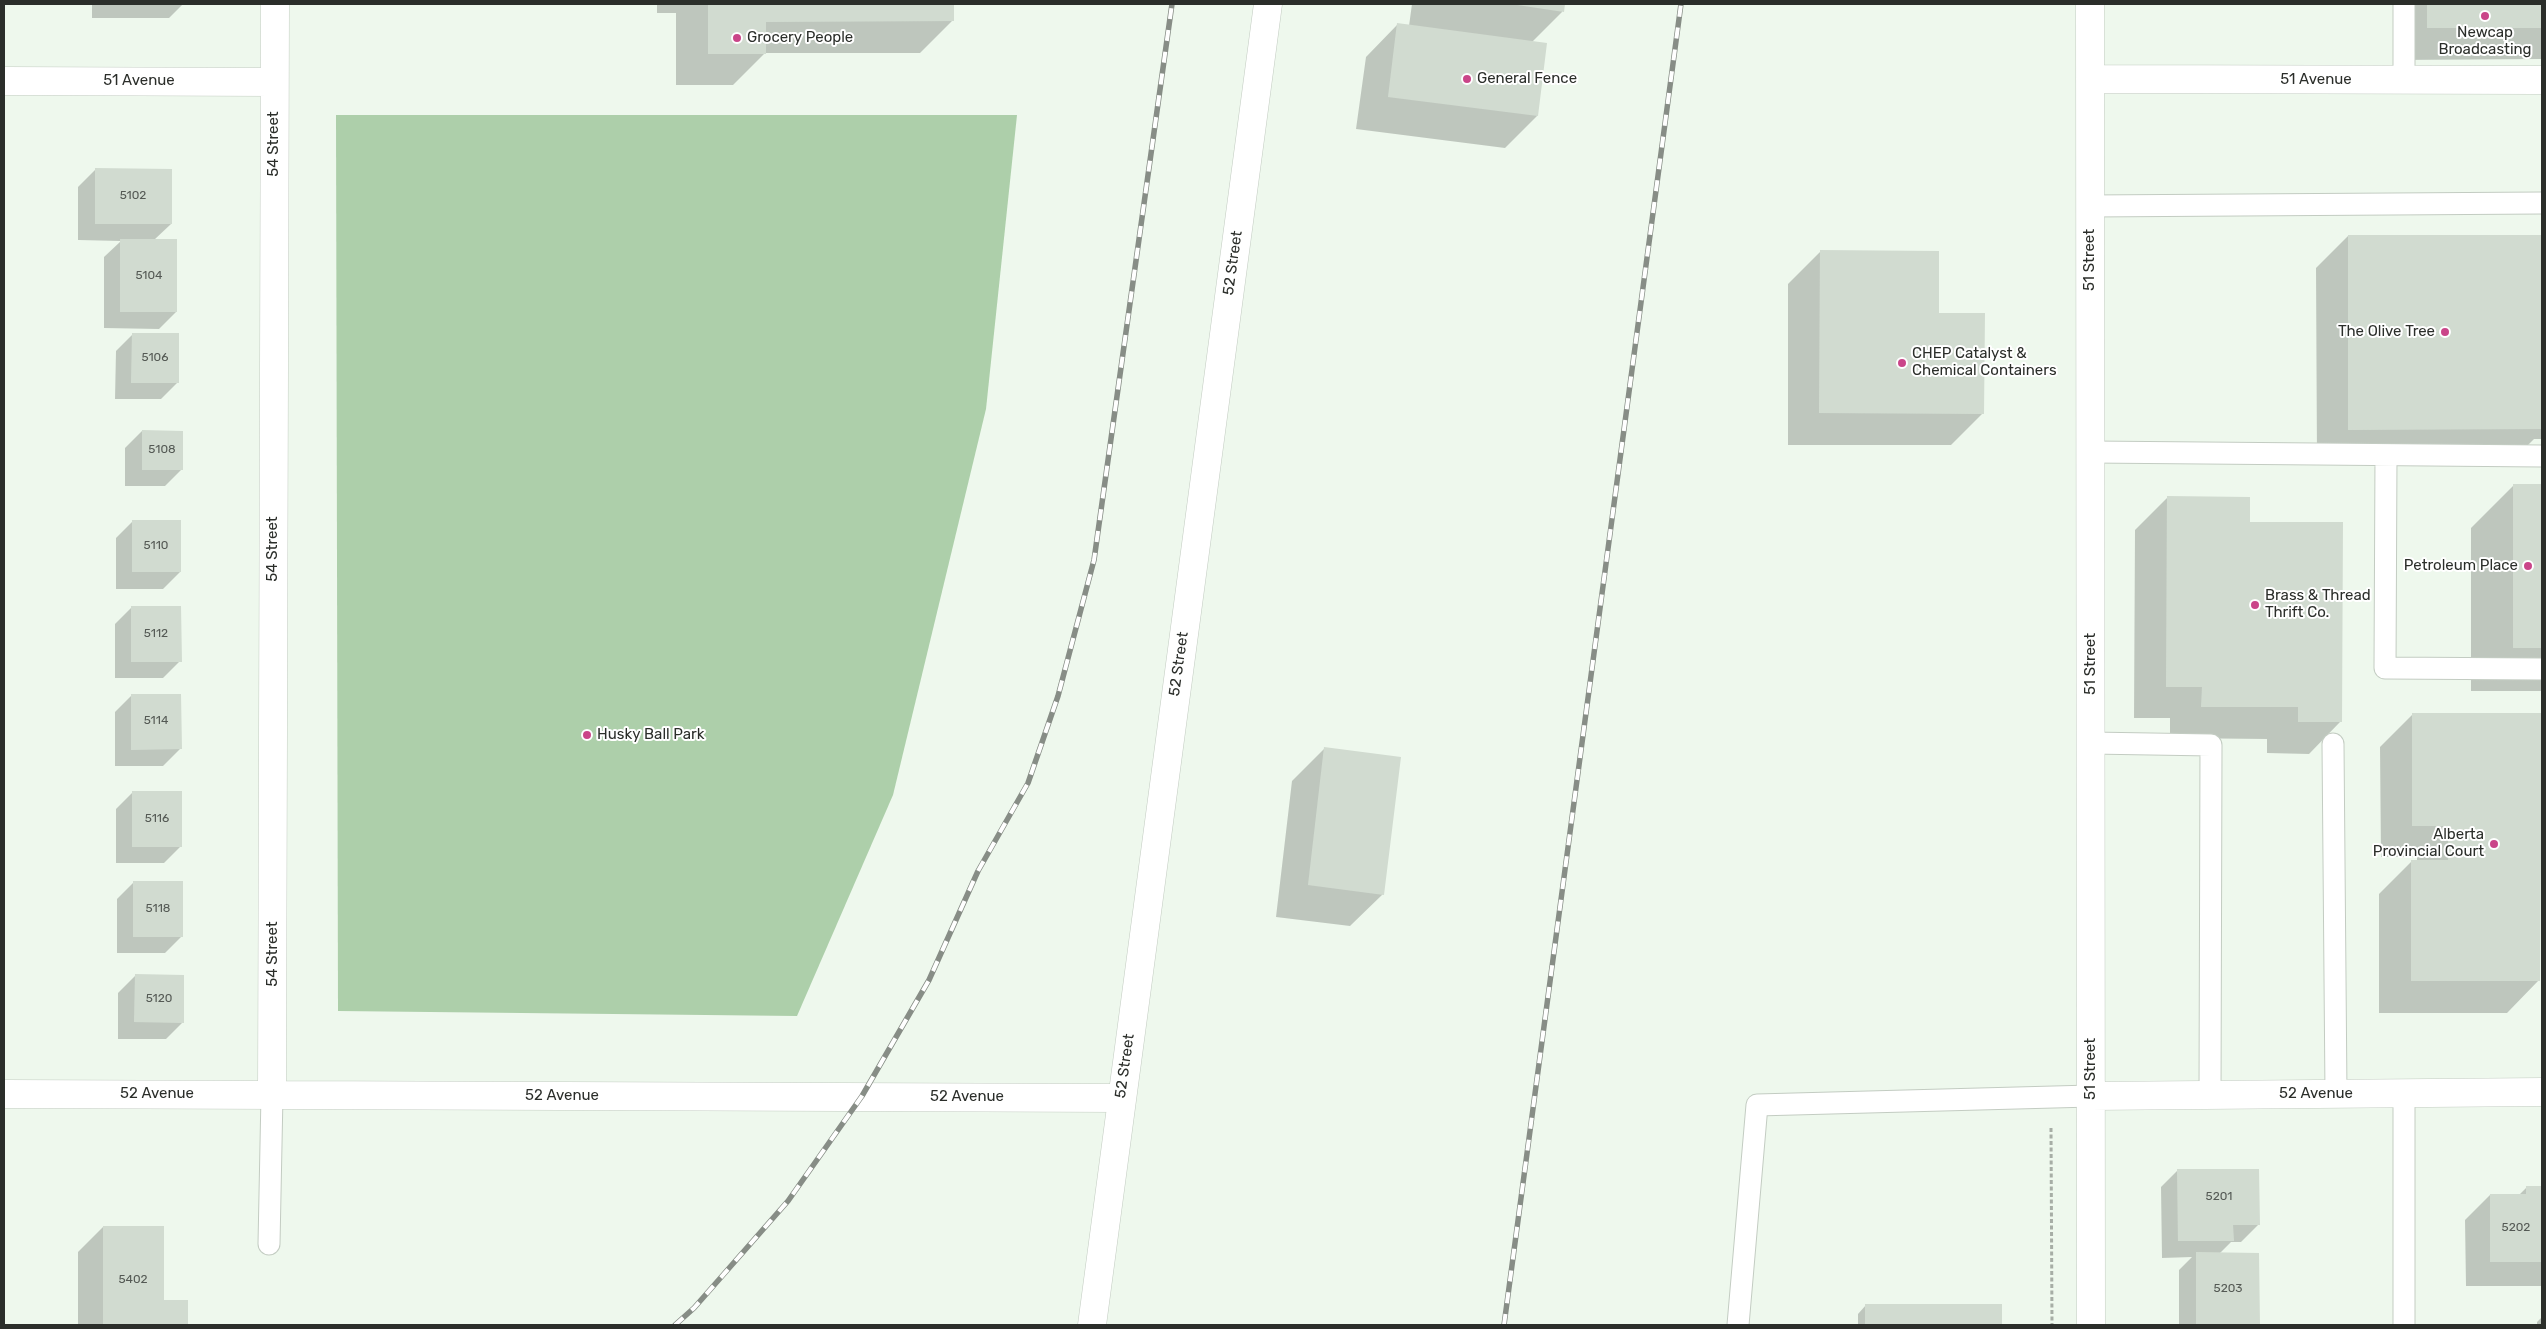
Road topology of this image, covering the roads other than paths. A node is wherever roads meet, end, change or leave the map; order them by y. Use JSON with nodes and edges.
{"nodes":[{"id":1,"x":275,"y":4,"type":"edge"},
{"id":2,"x":1268,"y":4,"type":"edge"},
{"id":3,"x":2090,"y":4,"type":"edge"},
{"id":4,"x":2404,"y":4,"type":"edge"},
{"id":5,"x":2090,"y":79,"type":"junction"},
{"id":6,"x":2404,"y":80,"type":"junction"},
{"id":7,"x":2542,"y":80,"type":"edge"},
{"id":8,"x":4,"y":81,"type":"edge"},
{"id":9,"x":274,"y":82,"type":"junction"},
{"id":10,"x":2542,"y":203,"type":"edge"},
{"id":11,"x":2090,"y":206,"type":"junction"},
{"id":12,"x":2091,"y":452,"type":"junction"},
{"id":13,"x":2386,"y":456,"type":"junction"},
{"id":14,"x":2542,"y":456,"type":"edge"},
{"id":15,"x":2542,"y":669,"type":"edge"},
{"id":16,"x":2091,"y":743,"type":"junction"},
{"id":17,"x":2333,"y":744,"type":"dead end"},
{"id":18,"x":2542,"y":1092,"type":"edge"},
{"id":19,"x":4,"y":1094,"type":"edge"},
{"id":20,"x":2336,"y":1094,"type":"junction"},
{"id":21,"x":2404,"y":1094,"type":"junction"},
{"id":22,"x":272,"y":1095,"type":"junction"},
{"id":23,"x":2210,"y":1095,"type":"junction"},
{"id":24,"x":2091,"y":1096,"type":"junction"},
{"id":25,"x":1121,"y":1098,"type":"junction"},
{"id":26,"x":269,"y":1244,"type":"dead end"},
{"id":27,"x":1092,"y":1325,"type":"edge"},
{"id":28,"x":1738,"y":1325,"type":"edge"},
{"id":29,"x":2091,"y":1325,"type":"edge"},
{"id":30,"x":2404,"y":1325,"type":"edge"}],
"edges":[{"from":1,"to":9,"type":"street","name":"54 Street"},
{"from":2,"to":25,"type":"street","name":"52 Street"},
{"from":3,"to":5,"type":"street","name":"51 Street"},
{"from":4,"to":6,"type":"lane"},
{"from":5,"to":6,"type":"street","name":"51 Avenue"},
{"from":5,"to":11,"type":"street","name":"51 Street"},
{"from":6,"to":7,"type":"street","name":"51 Avenue"},
{"from":8,"to":9,"type":"street","name":"51 Avenue"},
{"from":9,"to":22,"type":"street","name":"54 Street"},
{"from":10,"to":11,"type":"lane"},
{"from":11,"to":12,"type":"street","name":"51 Street"},
{"from":12,"to":13,"type":"lane"},
{"from":12,"to":16,"type":"street","name":"51 Street"},
{"from":13,"to":14,"type":"lane"},
{"from":13,"to":15,"type":"lane"},
{"from":16,"to":23,"type":"lane"},
{"from":16,"to":24,"type":"street","name":"51 Street"},
{"from":17,"to":20,"type":"lane"},
{"from":18,"to":21,"type":"street","name":"52 Avenue"},
{"from":19,"to":22,"type":"street","name":"52 Avenue"},
{"from":20,"to":21,"type":"street","name":"52 Avenue"},
{"from":20,"to":23,"type":"street","name":"52 Avenue"},
{"from":21,"to":30,"type":"lane"},
{"from":22,"to":25,"type":"street","name":"52 Avenue"},
{"from":22,"to":26,"type":"lane"},
{"from":23,"to":24,"type":"street","name":"52 Avenue"},
{"from":24,"to":28,"type":"lane"},
{"from":24,"to":29,"type":"street","name":"51 Street"},
{"from":25,"to":27,"type":"street","name":"52 Street"}]}
